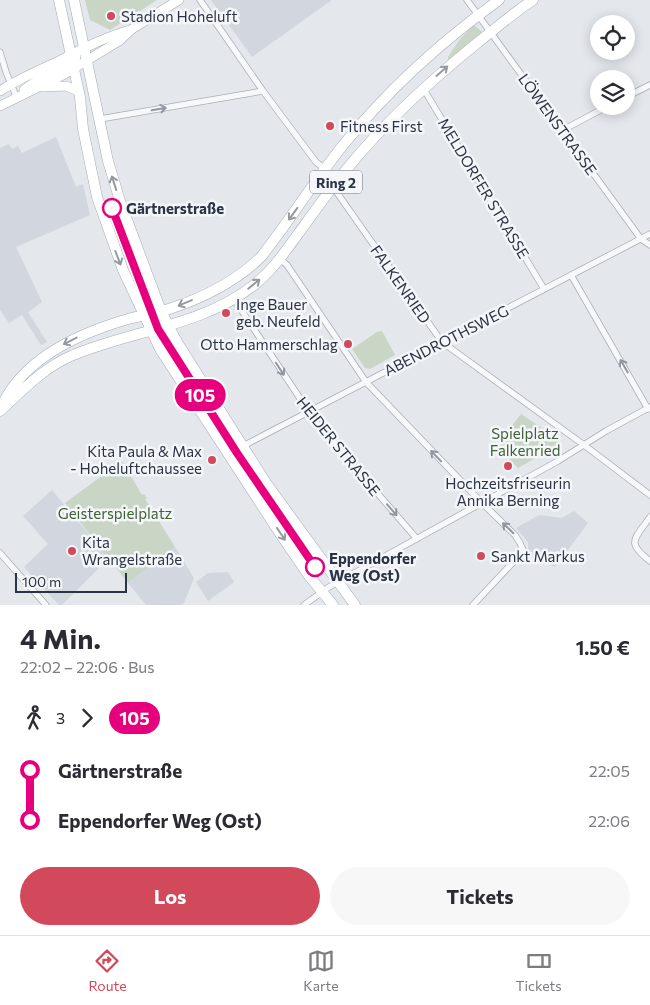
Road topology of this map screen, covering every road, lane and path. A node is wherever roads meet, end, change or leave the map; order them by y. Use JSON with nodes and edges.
{"nodes":[{"id":1,"x":59,"y":0,"type":"edge"},
{"id":2,"x":74,"y":0,"type":"edge"},
{"id":3,"x":179,"y":0,"type":"edge"},
{"id":4,"x":200,"y":0,"type":"edge"},
{"id":5,"x":467,"y":0,"type":"edge"},
{"id":6,"x":500,"y":0,"type":"edge"},
{"id":7,"x":533,"y":0,"type":"edge"},
{"id":8,"x":479,"y":15,"type":"junction"},
{"id":9,"x":132,"y":29,"type":"junction"},
{"id":10,"x":490,"y":32,"type":"junction"},
{"id":11,"x":0,"y":52,"type":"edge"},
{"id":12,"x":79,"y":58,"type":"junction"},
{"id":13,"x":11,"y":84,"type":"junction"},
{"id":14,"x":650,"y":85,"type":"edge"},
{"id":15,"x":34,"y":88,"type":"junction"},
{"id":16,"x":423,"y":88,"type":"junction"},
{"id":17,"x":78,"y":90,"type":"junction"},
{"id":18,"x":263,"y":91,"type":"junction"},
{"id":19,"x":0,"y":92,"type":"edge"},
{"id":20,"x":635,"y":92,"type":"edge"},
{"id":21,"x":16,"y":96,"type":"junction"},
{"id":22,"x":0,"y":106,"type":"edge"},
{"id":23,"x":591,"y":115,"type":"edge"},
{"id":24,"x":100,"y":119,"type":"junction"},
{"id":25,"x":563,"y":130,"type":"junction"},
{"id":26,"x":325,"y":169,"type":"junction"},
{"id":27,"x":333,"y":187,"type":"junction"},
{"id":28,"x":650,"y":234,"type":"edge"},
{"id":29,"x":641,"y":238,"type":"junction"},
{"id":30,"x":650,"y":246,"type":"edge"},
{"id":31,"x":280,"y":259,"type":"junction"},
{"id":32,"x":571,"y":275,"type":"junction"},
{"id":33,"x":544,"y":289,"type":"junction"},
{"id":34,"x":234,"y":299,"type":"junction"},
{"id":35,"x":161,"y":311,"type":"junction"},
{"id":36,"x":144,"y":315,"type":"junction"},
{"id":37,"x":169,"y":326,"type":"junction"},
{"id":38,"x":151,"y":331,"type":"junction"},
{"id":39,"x":442,"y":342,"type":"junction"},
{"id":40,"x":366,"y":382,"type":"junction"},
{"id":41,"x":649,"y":408,"type":"edge"},
{"id":42,"x":0,"y":411,"type":"edge"},
{"id":43,"x":309,"y":412,"type":"junction"},
{"id":44,"x":584,"y":444,"type":"junction"},
{"id":45,"x":243,"y":446,"type":"junction"},
{"id":46,"x":650,"y":495,"type":"edge"},
{"id":47,"x":482,"y":504,"type":"junction"},
{"id":48,"x":650,"y":517,"type":"edge"},
{"id":49,"x":417,"y":539,"type":"junction"},
{"id":50,"x":0,"y":553,"type":"edge"},
{"id":51,"x":650,"y":561,"type":"edge"},
{"id":52,"x":338,"y":582,"type":"junction"},
{"id":53,"x":322,"y":592,"type":"junction"},
{"id":54,"x":46,"y":605,"type":"edge"},
{"id":55,"x":304,"y":605,"type":"edge"},
{"id":56,"x":333,"y":605,"type":"edge"},
{"id":57,"x":355,"y":605,"type":"edge"},
{"id":58,"x":474,"y":605,"type":"edge"}],
"edges":[{"from":1,"to":12,"type":"main road"},
{"from":2,"to":12,"type":"main road"},
{"from":3,"to":9,"type":"street"},
{"from":4,"to":18,"type":"street"},
{"from":5,"to":8,"type":"street","name":"LÖWENSTRASSE"},
{"from":6,"to":8,"type":"main road"},
{"from":7,"to":10,"type":"main road","number":"Ring 2"},
{"from":8,"to":10,"type":"street","name":"LÖWENSTRASSE"},
{"from":8,"to":26,"type":"main road","number":"Ring 2"},
{"from":9,"to":12,"type":"street"},
{"from":9,"to":12,"type":"street"},
{"from":16,"to":10,"type":"main road","number":"Ring 2","one_way":true},
{"from":10,"to":25,"type":"street","name":"LÖWENSTRASSE"},
{"from":11,"to":13,"type":"street"},
{"from":12,"to":13,"type":"street"},
{"from":12,"to":15,"type":"street"},
{"from":12,"to":17,"type":"main road"},
{"from":12,"to":21,"type":"street"},
{"from":12,"to":24,"type":"main road"},
{"from":13,"to":19,"type":"street"},
{"from":13,"to":21,"type":"street"},
{"from":14,"to":20,"type":"street"},
{"from":15,"to":17,"type":"street"},
{"from":15,"to":21,"type":"street"},
{"from":16,"to":27,"type":"main road","number":"Ring 2"},
{"from":16,"to":33,"type":"street","name":"MELDORFER STRASSE"},
{"from":17,"to":36,"type":"main road","one_way":true},
{"from":24,"to":18,"type":"street","one_way":true},
{"from":18,"to":26,"type":"street"},
{"from":21,"to":22,"type":"street"},
{"from":23,"to":25,"type":"street"},
{"from":35,"to":24,"type":"main road","one_way":true},
{"from":25,"to":29,"type":"street","name":"LÖWENSTRASSE"},
{"from":26,"to":35,"type":"main road","number":"Ring 2","one_way":true},
{"from":27,"to":31,"type":"main road","number":"Ring 2"},
{"from":27,"to":39,"type":"street","name":"FALKENRIED"},
{"from":28,"to":29,"type":"street","name":"ABENDROTHSWEG"},
{"from":29,"to":30,"type":"street","name":"LÖWENSTRASSE"},
{"from":29,"to":32,"type":"street","name":"ABENDROTHSWEG"},
{"from":34,"to":31,"type":"main road","number":"Ring 2","one_way":true},
{"from":31,"to":40,"type":"street"},
{"from":32,"to":33,"type":"street","name":"ABENDROTHSWEG"},
{"from":41,"to":32,"type":"street","one_way":true},
{"from":33,"to":39,"type":"street","name":"ABENDROTHSWEG"},
{"from":34,"to":37,"type":"main road","number":"Ring 2"},
{"from":34,"to":43,"type":"street","name":"HEIDER STRASSE","one_way":true},
{"from":35,"to":36,"type":"main road","number":"Ring 2"},
{"from":35,"to":37,"type":"main road"},
{"from":36,"to":38,"type":"main road"},
{"from":36,"to":42,"type":"main road","number":"Ring 2","one_way":true},
{"from":37,"to":38,"type":"main road","number":"Ring 2"},
{"from":37,"to":45,"type":"main road"},
{"from":38,"to":42,"type":"main road","number":"Ring 2"},
{"from":38,"to":53,"type":"main road","one_way":true},
{"from":39,"to":40,"type":"street","name":"ABENDROTHSWEG"},
{"from":39,"to":44,"type":"street","name":"FALKENRIED"},
{"from":40,"to":43,"type":"street","name":"ABENDROTHSWEG"},
{"from":47,"to":40,"type":"street","one_way":true},
{"from":41,"to":44,"type":"street"},
{"from":43,"to":45,"type":"street","name":"ABENDROTHSWEG"},
{"from":43,"to":49,"type":"street","name":"HEIDER STRASSE","one_way":true},
{"from":44,"to":46,"type":"street","name":"FALKENRIED"},
{"from":44,"to":47,"type":"street"},
{"from":45,"to":52,"type":"main road"},
{"from":47,"to":49,"type":"street"},
{"from":58,"to":47,"type":"street","one_way":true},
{"from":48,"to":51,"type":"street"},
{"from":49,"to":52,"type":"street"},
{"from":50,"to":54,"type":"street"},
{"from":52,"to":53,"type":"street"},
{"from":52,"to":57,"type":"main road"},
{"from":53,"to":55,"type":"street"},
{"from":53,"to":56,"type":"main road"}]}
